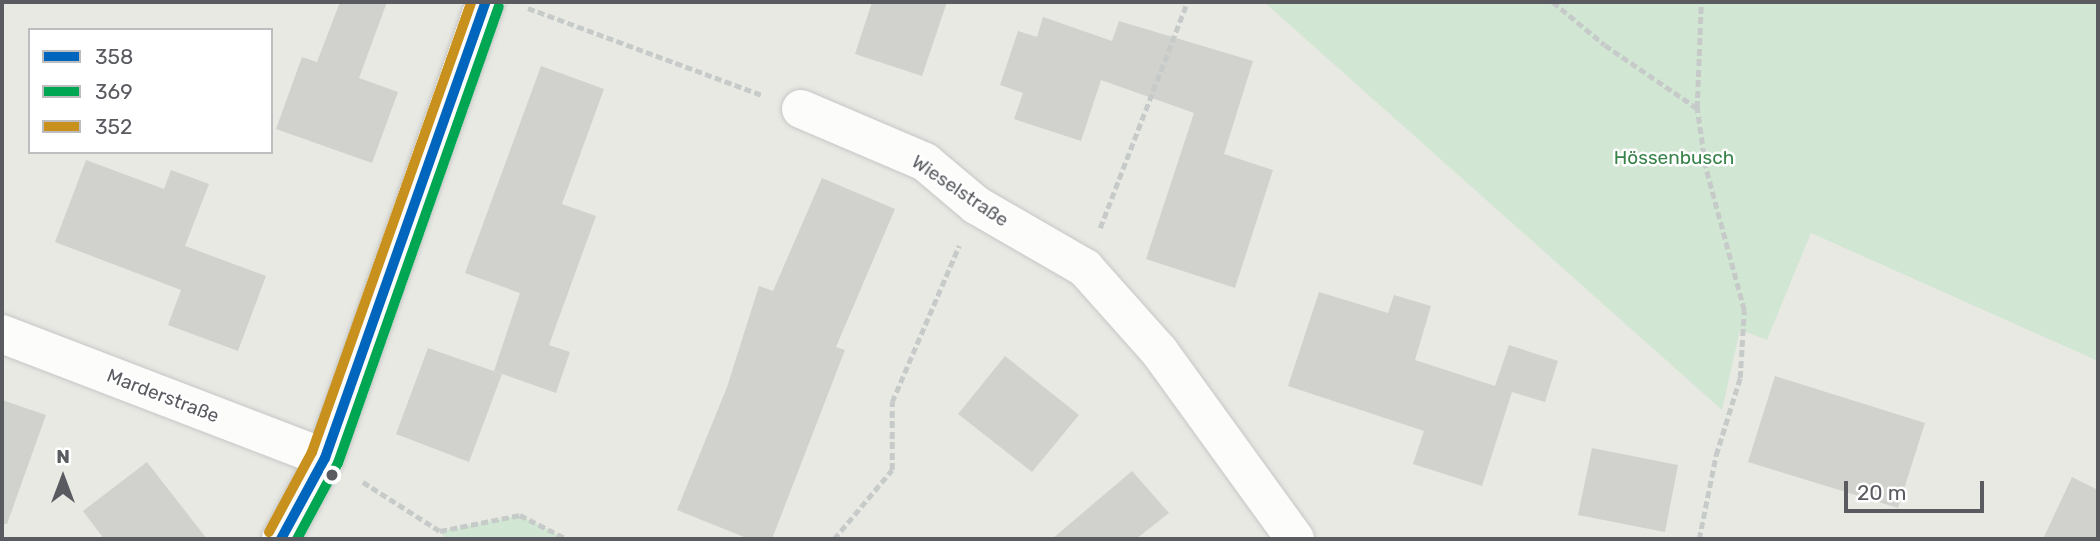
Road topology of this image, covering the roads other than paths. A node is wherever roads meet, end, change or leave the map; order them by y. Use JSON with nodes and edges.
{"nodes":[{"id":1,"x":505,"y":4,"type":"edge"},
{"id":2,"x":801,"y":109,"type":"road end"},
{"id":3,"x":2,"y":334,"type":"edge"},
{"id":4,"x":325,"y":458,"type":"junction"},
{"id":5,"x":281,"y":539,"type":"edge"},
{"id":6,"x":1295,"y":539,"type":"edge"}],
"edges":[{"from":1,"to":4,"type":"street"},
{"from":2,"to":6,"type":"street","name":"Wieselstraße"},
{"from":3,"to":4,"type":"street","name":"Marderstraße"},
{"from":4,"to":5,"type":"street"}]}
